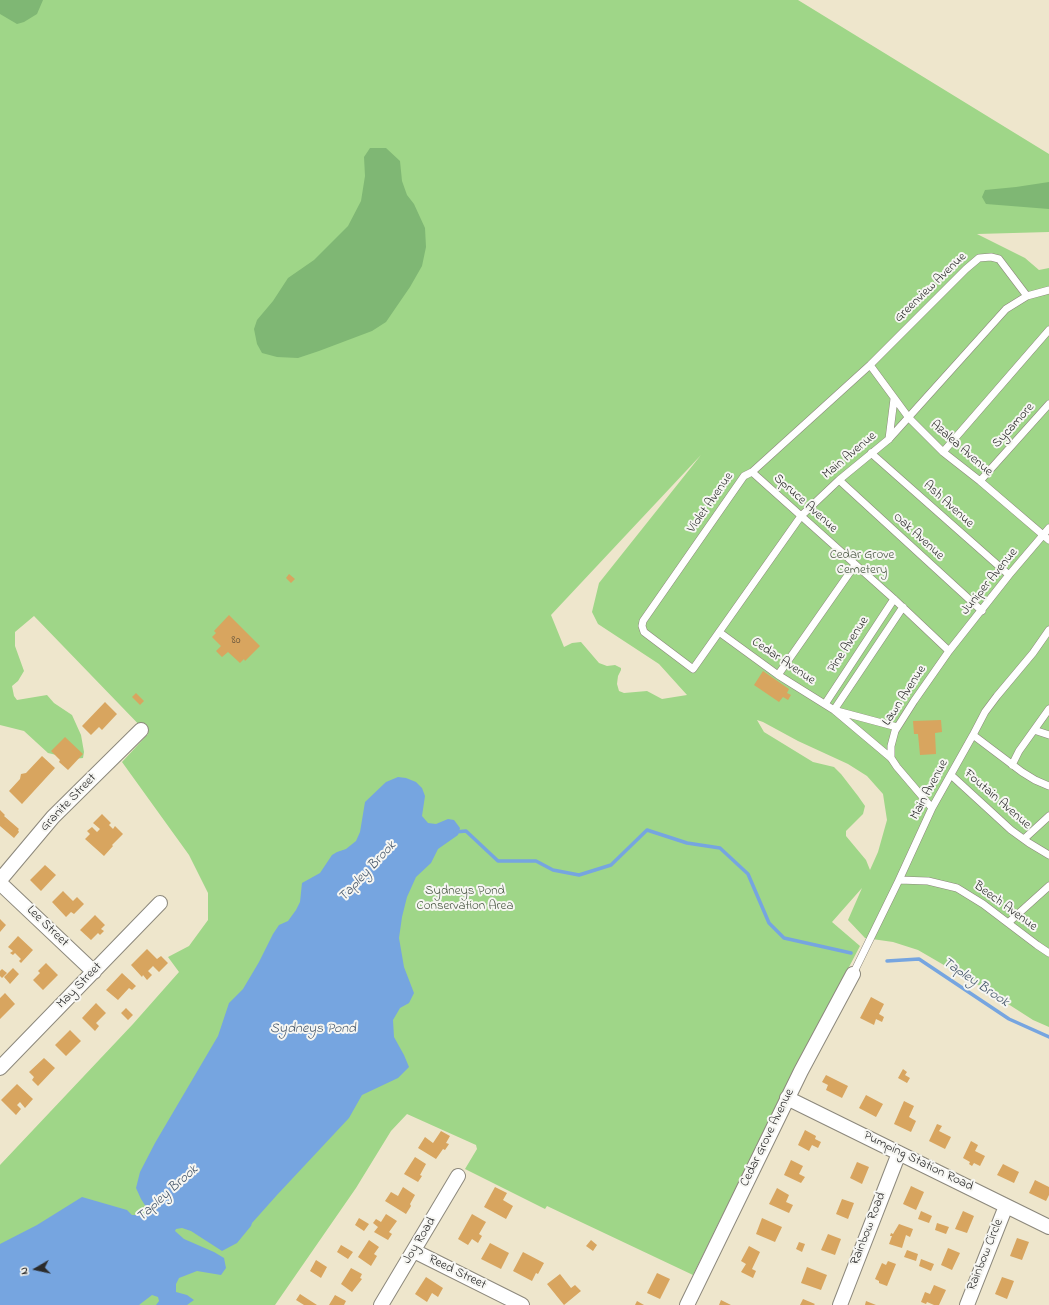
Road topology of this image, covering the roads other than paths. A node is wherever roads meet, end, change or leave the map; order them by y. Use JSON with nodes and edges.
{"nodes":[{"id":1,"x":1049,"y":290,"type":"edge"},
{"id":2,"x":1027,"y":296,"type":"junction"},
{"id":3,"x":1049,"y":330,"type":"edge"},
{"id":4,"x":870,"y":365,"type":"junction"},
{"id":5,"x":894,"y":399,"type":"junction"},
{"id":6,"x":1049,"y":404,"type":"edge"},
{"id":7,"x":909,"y":418,"type":"junction"},
{"id":8,"x":889,"y":440,"type":"junction"},
{"id":9,"x":943,"y":452,"type":"junction"},
{"id":10,"x":871,"y":453,"type":"junction"},
{"id":11,"x":752,"y":472,"type":"junction"},
{"id":12,"x":839,"y":480,"type":"junction"},
{"id":13,"x":980,"y":481,"type":"junction"},
{"id":14,"x":801,"y":516,"type":"junction"},
{"id":15,"x":1049,"y":528,"type":"edge"},
{"id":16,"x":1046,"y":537,"type":"edge"},
{"id":17,"x":854,"y":565,"type":"junction"},
{"id":18,"x":1009,"y":575,"type":"junction"},
{"id":19,"x":894,"y":599,"type":"junction"},
{"id":20,"x":903,"y":607,"type":"junction"},
{"id":21,"x":982,"y":611,"type":"junction"},
{"id":22,"x":1049,"y":630,"type":"edge"},
{"id":23,"x":719,"y":632,"type":"junction"},
{"id":24,"x":949,"y":651,"type":"junction"},
{"id":25,"x":693,"y":669,"type":"joint"},
{"id":26,"x":778,"y":674,"type":"junction"},
{"id":27,"x":825,"y":704,"type":"junction"},
{"id":28,"x":1049,"y":709,"type":"edge"},
{"id":29,"x":834,"y":710,"type":"junction"},
{"id":30,"x":897,"y":727,"type":"junction"},
{"id":31,"x":141,"y":730,"type":"dead end"},
{"id":32,"x":1034,"y":730,"type":"junction"},
{"id":33,"x":973,"y":735,"type":"junction"},
{"id":34,"x":1049,"y":735,"type":"edge"},
{"id":35,"x":891,"y":758,"type":"junction"},
{"id":36,"x":1012,"y":765,"type":"junction"},
{"id":37,"x":951,"y":775,"type":"junction"},
{"id":38,"x":1049,"y":786,"type":"edge"},
{"id":39,"x":932,"y":808,"type":"junction"},
{"id":40,"x":1049,"y":816,"type":"edge"},
{"id":41,"x":1024,"y":839,"type":"junction"},
{"id":42,"x":1049,"y":855,"type":"edge"},
{"id":43,"x":899,"y":880,"type":"junction"},
{"id":44,"x":0,"y":881,"type":"edge"},
{"id":45,"x":1049,"y":886,"type":"edge"},
{"id":46,"x":160,"y":903,"type":"dead end"},
{"id":47,"x":1008,"y":923,"type":"junction"},
{"id":48,"x":1049,"y":953,"type":"edge"},
{"id":49,"x":94,"y":972,"type":"junction"},
{"id":50,"x":853,"y":974,"type":"joint"},
{"id":51,"x":0,"y":1068,"type":"edge"},
{"id":52,"x":787,"y":1098,"type":"junction"},
{"id":53,"x":898,"y":1153,"type":"junction"},
{"id":54,"x":458,"y":1176,"type":"dead end"},
{"id":55,"x":1006,"y":1206,"type":"junction"},
{"id":56,"x":1049,"y":1227,"type":"edge"},
{"id":57,"x":414,"y":1251,"type":"junction"},
{"id":58,"x":381,"y":1305,"type":"edge"},
{"id":59,"x":522,"y":1305,"type":"edge"},
{"id":60,"x":687,"y":1305,"type":"edge"},
{"id":61,"x":840,"y":1305,"type":"edge"},
{"id":62,"x":966,"y":1305,"type":"edge"}],
"edges":[{"from":1,"to":2,"type":"lane","name":"Main Avenue"},
{"from":2,"to":4,"type":"lane","name":"Greenview Avenue"},
{"from":2,"to":7,"type":"lane","name":"Main Avenue"},
{"from":3,"to":9,"type":"lane"},
{"from":4,"to":5,"type":"lane","name":"Azalea Avenue"},
{"from":4,"to":11,"type":"lane","name":"Violet Avenue"},
{"from":5,"to":7,"type":"lane","name":"Azalea Avenue"},
{"from":5,"to":8,"type":"lane"},
{"from":6,"to":13,"type":"lane","name":"Sycamore"},
{"from":7,"to":8,"type":"lane","name":"Main Avenue"},
{"from":7,"to":9,"type":"lane","name":"Azalea Avenue"},
{"from":8,"to":10,"type":"lane","name":"Main Avenue"},
{"from":9,"to":13,"type":"lane","name":"Azalea Avenue"},
{"from":10,"to":12,"type":"lane","name":"Main Avenue"},
{"from":10,"to":18,"type":"lane","name":"Ash Avenue"},
{"from":11,"to":14,"type":"lane","name":"Spruce Avenue"},
{"from":11,"to":25,"type":"lane","name":"Violet Avenue"},
{"from":12,"to":14,"type":"lane","name":"Main Avenue"},
{"from":12,"to":21,"type":"lane","name":"Oak Avenue"},
{"from":13,"to":16,"type":"lane","name":"Azalea Avenue"},
{"from":14,"to":17,"type":"lane","name":"Spruce Avenue"},
{"from":14,"to":23,"type":"lane","name":"Main Avenue"},
{"from":15,"to":16,"type":"lane","name":"Juniper Avenue"},
{"from":16,"to":18,"type":"lane","name":"Juniper Avenue"},
{"from":17,"to":19,"type":"lane","name":"Spruce Avenue"},
{"from":17,"to":26,"type":"lane"},
{"from":18,"to":21,"type":"lane","name":"Juniper Avenue"},
{"from":19,"to":20,"type":"lane","name":"Spruce Avenue"},
{"from":19,"to":27,"type":"lane","name":"Pine Avenue"},
{"from":20,"to":24,"type":"lane","name":"Spruce Avenue"},
{"from":20,"to":29,"type":"lane","name":"Pine Avenue"},
{"from":21,"to":24,"type":"lane","name":"Juniper Avenue"},
{"from":22,"to":33,"type":"lane","name":"Main Avenue"},
{"from":23,"to":25,"type":"lane","name":"Main Avenue"},
{"from":23,"to":26,"type":"lane","name":"Cedar Avenue"},
{"from":24,"to":30,"type":"lane","name":"Lawn Avenue"},
{"from":26,"to":27,"type":"lane","name":"Cedar Avenue"},
{"from":27,"to":29,"type":"lane","name":"Cedar Avenue"},
{"from":28,"to":32,"type":"lane"},
{"from":29,"to":30,"type":"lane","name":"Cedar Avenue"},
{"from":29,"to":35,"type":"lane","name":"Cedar Avenue"},
{"from":30,"to":35,"type":"lane","name":"Lawn Avenue"},
{"from":31,"to":44,"type":"street","name":"Granite Street"},
{"from":32,"to":34,"type":"lane"},
{"from":32,"to":36,"type":"lane"},
{"from":33,"to":36,"type":"lane"},
{"from":33,"to":37,"type":"lane","name":"Main Avenue"},
{"from":35,"to":39,"type":"lane","name":"Cedar Avenue"},
{"from":36,"to":38,"type":"lane"},
{"from":37,"to":39,"type":"lane","name":"Main Avenue"},
{"from":37,"to":41,"type":"lane","name":"Foutain Avenue"},
{"from":39,"to":43,"type":"lane","name":"Main Avenue"},
{"from":40,"to":41,"type":"lane"},
{"from":41,"to":42,"type":"lane","name":"Foutain Avenue"},
{"from":43,"to":47,"type":"lane","name":"Beech Avenue"},
{"from":43,"to":50,"type":"lane","name":"Main Avenue"},
{"from":44,"to":49,"type":"street","name":"Lee Street"},
{"from":45,"to":47,"type":"lane"},
{"from":46,"to":49,"type":"street","name":"May Street"},
{"from":47,"to":48,"type":"lane","name":"Beech Avenue"},
{"from":49,"to":51,"type":"street","name":"May Street"},
{"from":50,"to":52,"type":"street","name":"Cedar Grove Avenue"},
{"from":52,"to":53,"type":"street","name":"Pumping Station Road"},
{"from":52,"to":60,"type":"street","name":"Cedar Grove Avenue"},
{"from":53,"to":55,"type":"street","name":"Pumping Station Road"},
{"from":53,"to":61,"type":"street","name":"Rainbow Road"},
{"from":54,"to":57,"type":"street","name":"Joy Road"},
{"from":55,"to":56,"type":"street","name":"Pumping Station Road"},
{"from":55,"to":62,"type":"street","name":"Rainbow Circle"},
{"from":57,"to":58,"type":"street","name":"Joy Road"},
{"from":57,"to":59,"type":"street","name":"Reed Street"}]}
